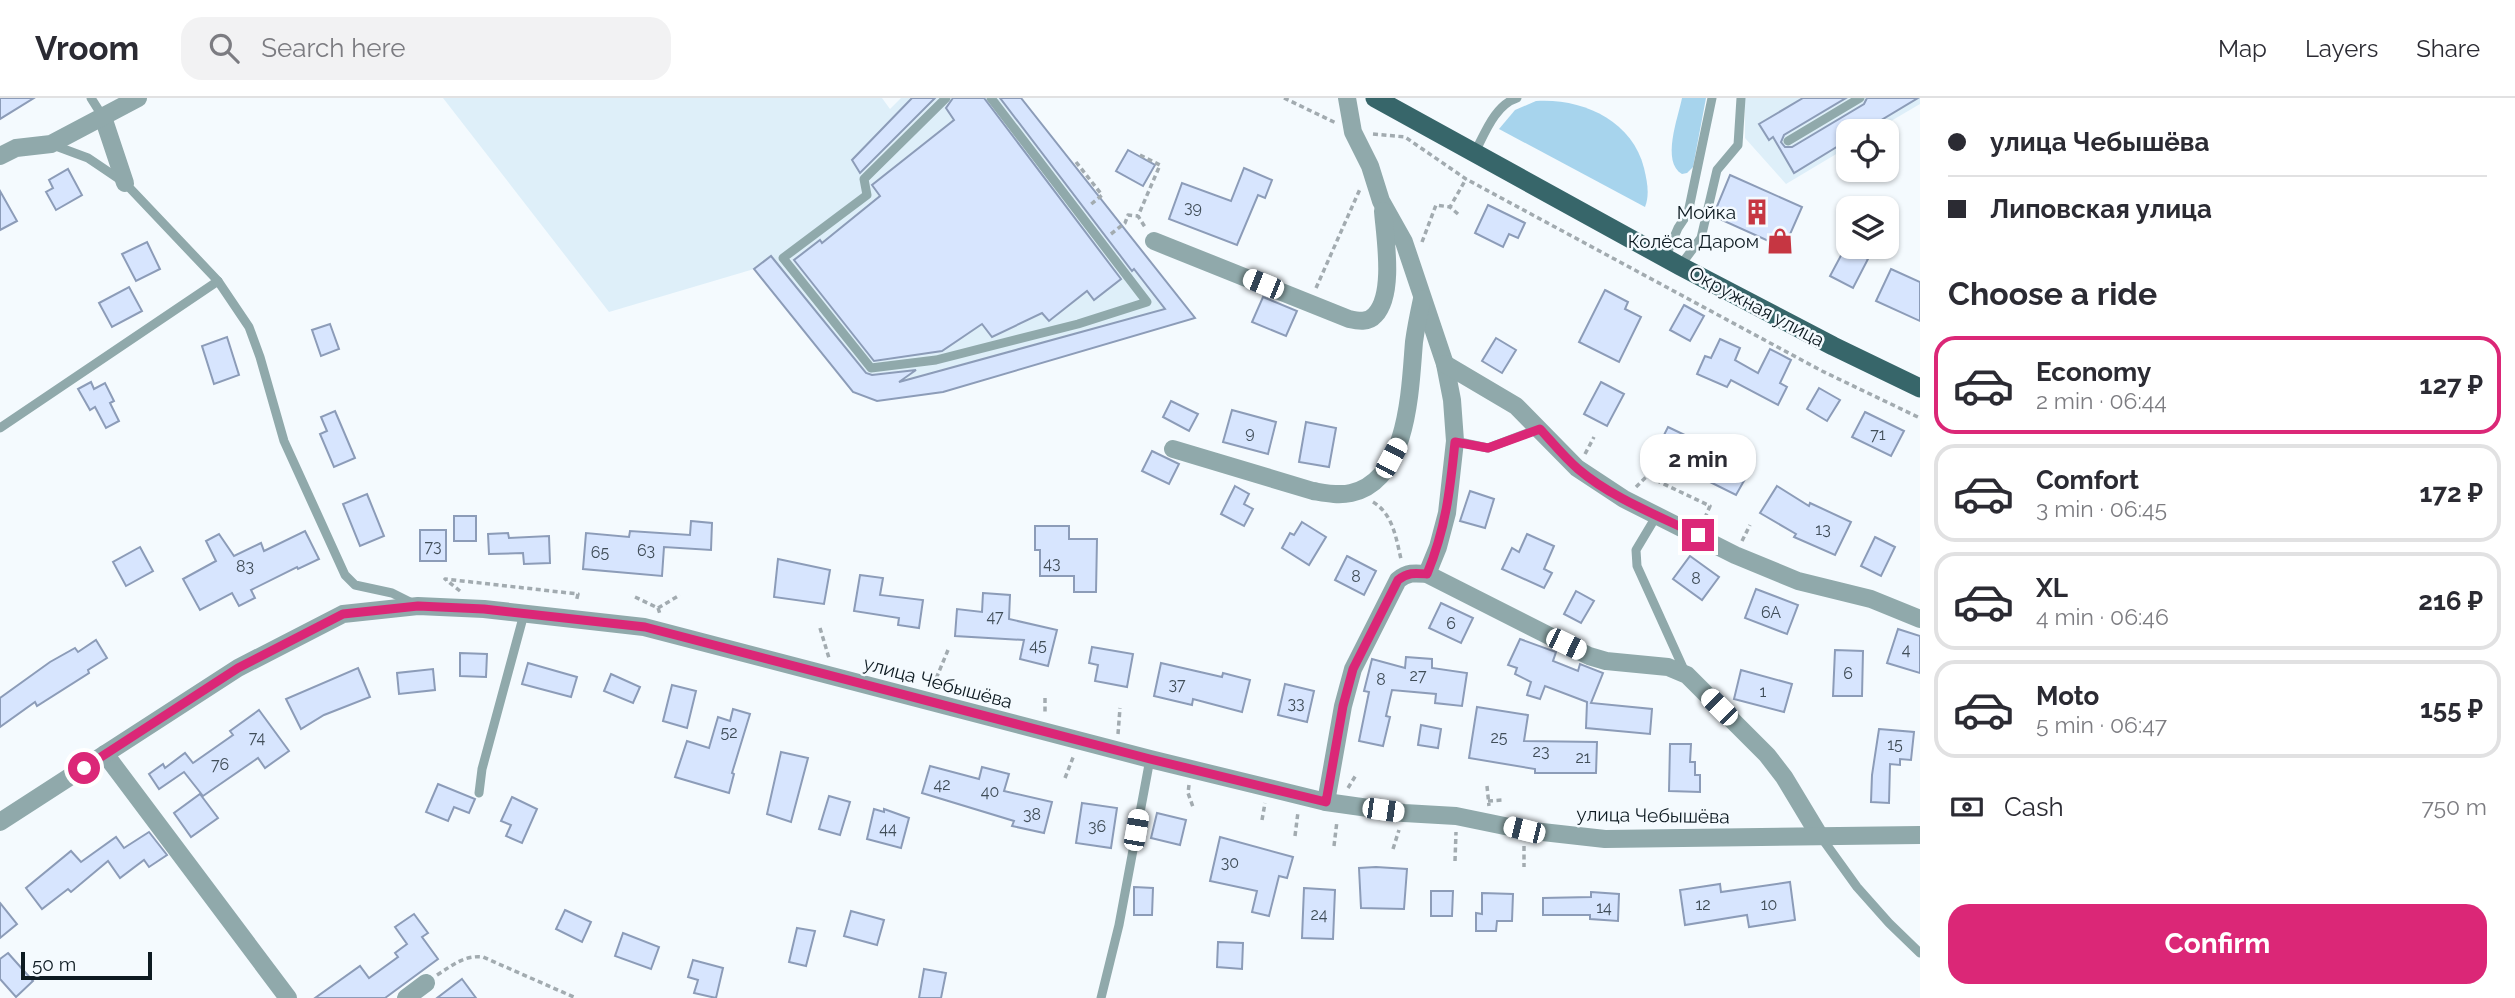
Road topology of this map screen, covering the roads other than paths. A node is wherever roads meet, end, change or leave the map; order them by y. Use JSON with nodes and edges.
{"nodes":[{"id":1,"x":91,"y":98,"type":"edge"},
{"id":2,"x":138,"y":98,"type":"edge"},
{"id":3,"x":946,"y":98,"type":"edge"},
{"id":4,"x":991,"y":98,"type":"edge"},
{"id":5,"x":1347,"y":98,"type":"edge"},
{"id":6,"x":1376,"y":98,"type":"edge"},
{"id":7,"x":1712,"y":98,"type":"edge"},
{"id":8,"x":1741,"y":98,"type":"edge"},
{"id":9,"x":1860,"y":98,"type":"edge"},
{"id":10,"x":1513,"y":99,"type":"edge"},
{"id":11,"x":103,"y":117,"type":"junction"},
{"id":12,"x":1788,"y":141,"type":"dead end"},
{"id":13,"x":51,"y":144,"type":"junction"},
{"id":14,"x":1475,"y":152,"type":"junction"},
{"id":15,"x":0,"y":156,"type":"edge"},
{"id":16,"x":125,"y":183,"type":"junction"},
{"id":17,"x":1381,"y":201,"type":"junction"},
{"id":18,"x":1154,"y":241,"type":"road end"},
{"id":19,"x":1673,"y":262,"type":"junction"},
{"id":20,"x":218,"y":281,"type":"junction"},
{"id":21,"x":1422,"y":299,"type":"junction"},
{"id":22,"x":1446,"y":364,"type":"junction"},
{"id":23,"x":1920,"y":388,"type":"edge"},
{"id":24,"x":0,"y":428,"type":"edge"},
{"id":25,"x":1540,"y":429,"type":"junction"},
{"id":26,"x":1455,"y":442,"type":"junction"},
{"id":27,"x":1172,"y":449,"type":"dead end"},
{"id":28,"x":1657,"y":515,"type":"junction"},
{"id":29,"x":1427,"y":574,"type":"junction"},
{"id":30,"x":418,"y":606,"type":"junction"},
{"id":31,"x":524,"y":614,"type":"junction"},
{"id":32,"x":1920,"y":619,"type":"edge"},
{"id":33,"x":1686,"y":675,"type":"junction"},
{"id":34,"x":105,"y":754,"type":"junction"},
{"id":35,"x":1150,"y":759,"type":"junction"},
{"id":36,"x":479,"y":793,"type":"dead end"},
{"id":37,"x":1326,"y":802,"type":"junction"},
{"id":38,"x":0,"y":822,"type":"edge"},
{"id":39,"x":1819,"y":835,"type":"junction"},
{"id":40,"x":1920,"y":835,"type":"edge"},
{"id":41,"x":1920,"y":953,"type":"edge"},
{"id":42,"x":426,"y":983,"type":"road end"},
{"id":43,"x":288,"y":998,"type":"edge"},
{"id":44,"x":406,"y":998,"type":"edge"},
{"id":45,"x":1101,"y":998,"type":"edge"}],
"edges":[{"from":1,"to":11,"type":"lane"},
{"from":2,"to":11,"type":"street"},
{"from":3,"to":4,"type":"lane"},
{"from":5,"to":17,"type":"street"},
{"from":6,"to":14,"type":"main road","name":"Окружная улица"},
{"from":7,"to":19,"type":"lane"},
{"from":8,"to":19,"type":"lane"},
{"from":9,"to":12,"type":"lane"},
{"from":10,"to":14,"type":"lane"},
{"from":11,"to":13,"type":"street"},
{"from":11,"to":16,"type":"street"},
{"from":13,"to":15,"type":"street"},
{"from":13,"to":16,"type":"lane"},
{"from":14,"to":19,"type":"main road","name":"Окружная улица"},
{"from":16,"to":20,"type":"lane"},
{"from":17,"to":18,"type":"street"},
{"from":17,"to":21,"type":"street"},
{"from":19,"to":23,"type":"main road","name":"Окружная улица"},
{"from":20,"to":24,"type":"lane"},
{"from":20,"to":30,"type":"lane"},
{"from":21,"to":22,"type":"street"},
{"from":21,"to":27,"type":"street"},
{"from":22,"to":25,"type":"street"},
{"from":22,"to":26,"type":"street"},
{"from":25,"to":26,"type":"lane"},
{"from":25,"to":28,"type":"street"},
{"from":26,"to":29,"type":"street"},
{"from":28,"to":32,"type":"street"},
{"from":28,"to":33,"type":"lane"},
{"from":29,"to":33,"type":"street"},
{"from":29,"to":37,"type":"street"},
{"from":30,"to":31,"type":"street","name":"улица Чебышёва"},
{"from":30,"to":34,"type":"street","name":"улица Чебышёва"},
{"from":31,"to":35,"type":"street","name":"улица Чебышёва"},
{"from":31,"to":36,"type":"lane"},
{"from":33,"to":39,"type":"street"},
{"from":34,"to":38,"type":"street","name":"улица Чебышёва"},
{"from":34,"to":43,"type":"street"},
{"from":35,"to":37,"type":"street","name":"улица Чебышёва"},
{"from":35,"to":45,"type":"lane"},
{"from":37,"to":39,"type":"street","name":"улица Чебышёва"},
{"from":39,"to":40,"type":"street","name":"улица Чебышёва"},
{"from":39,"to":41,"type":"lane"},
{"from":42,"to":44,"type":"street"}]}
